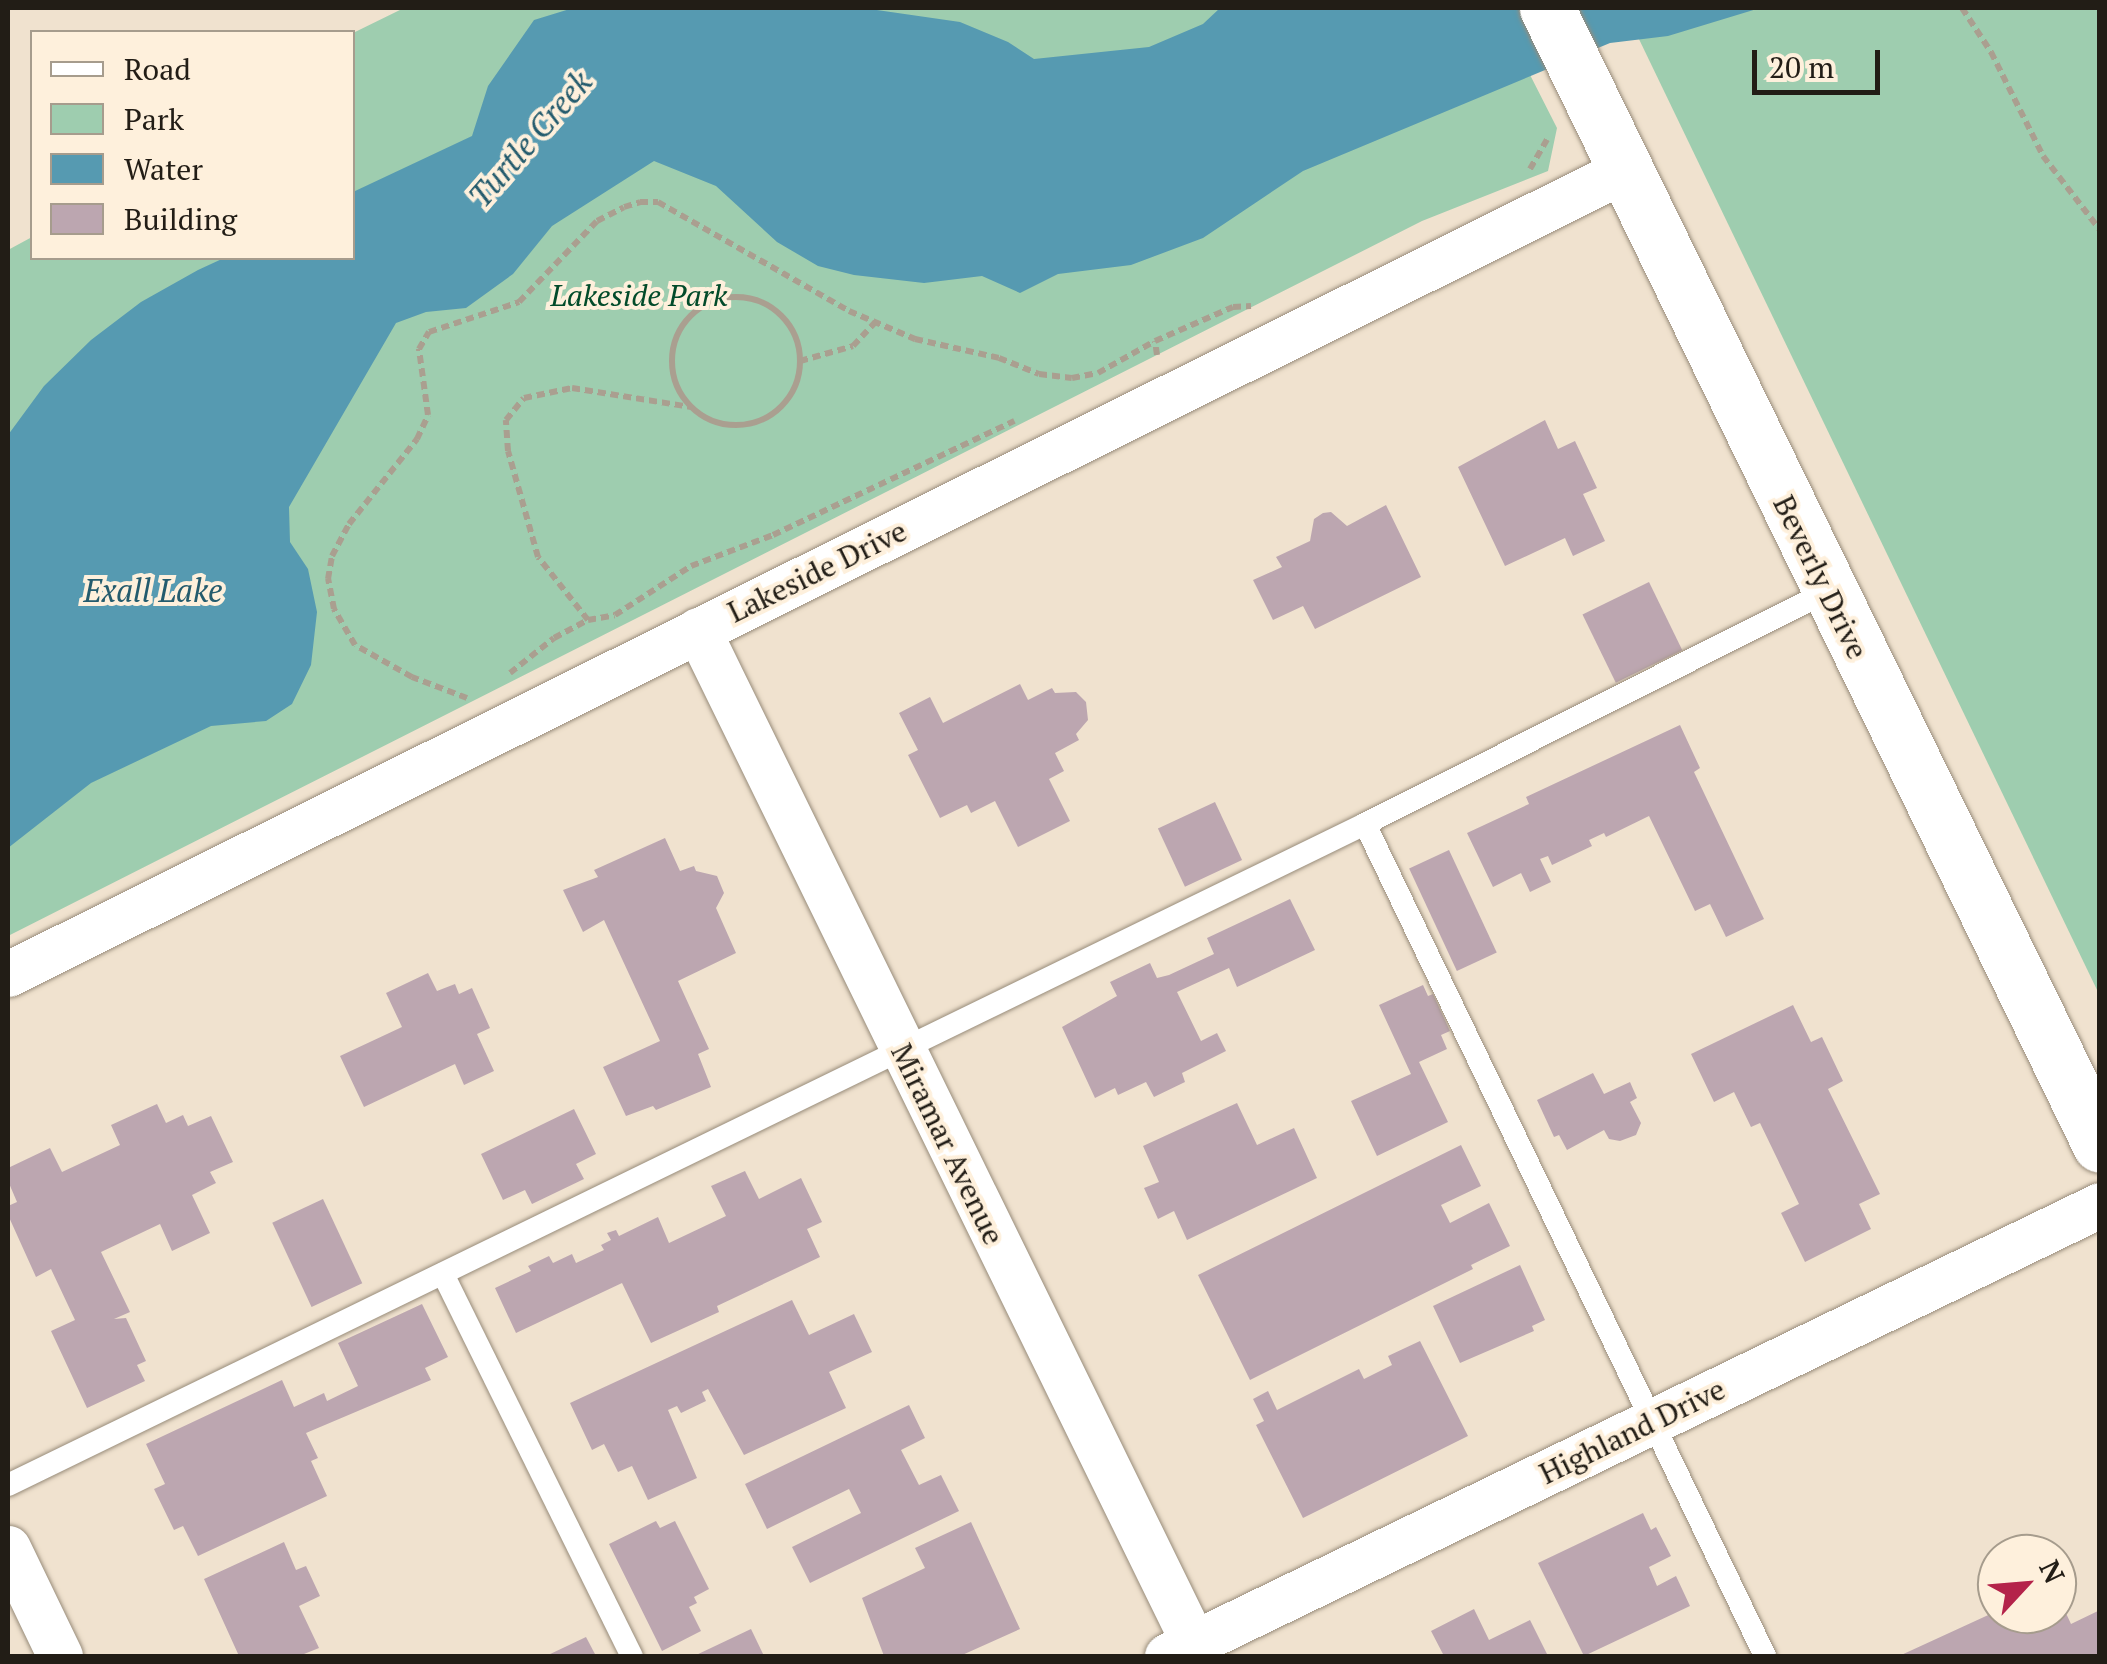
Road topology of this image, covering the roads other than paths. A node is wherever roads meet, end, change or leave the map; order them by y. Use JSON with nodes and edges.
{"nodes":[{"id":1,"x":1547,"y":8,"type":"edge"},
{"id":2,"x":1627,"y":169,"type":"junction"},
{"id":3,"x":1828,"y":592,"type":"junction"},
{"id":4,"x":698,"y":630,"type":"junction"},
{"id":5,"x":1365,"y":824,"type":"junction"},
{"id":6,"x":8,"y":974,"type":"edge"},
{"id":7,"x":902,"y":1050,"type":"junction"},
{"id":8,"x":2100,"y":1144,"type":"edge"},
{"id":9,"x":2100,"y":1206,"type":"edge"},
{"id":10,"x":443,"y":1274,"type":"junction"},
{"id":11,"x":1650,"y":1422,"type":"junction"},
{"id":12,"x":8,"y":1486,"type":"edge"},
{"id":13,"x":8,"y":1548,"type":"edge"},
{"id":14,"x":1186,"y":1652,"type":"edge"},
{"id":15,"x":60,"y":1656,"type":"edge"},
{"id":16,"x":632,"y":1656,"type":"edge"},
{"id":17,"x":1766,"y":1656,"type":"edge"}],
"edges":[{"from":1,"to":2,"type":"street","name":"Beverly Drive"},
{"from":2,"to":3,"type":"street","name":"Beverly Drive"},
{"from":2,"to":4,"type":"street","name":"Lakeside Drive"},
{"from":3,"to":5,"type":"lane"},
{"from":3,"to":8,"type":"street","name":"Beverly Drive"},
{"from":4,"to":6,"type":"street","name":"Lakeside Drive"},
{"from":4,"to":7,"type":"street","name":"Miramar Avenue"},
{"from":5,"to":7,"type":"lane"},
{"from":5,"to":11,"type":"lane"},
{"from":7,"to":10,"type":"lane"},
{"from":7,"to":14,"type":"street","name":"Miramar Avenue"},
{"from":9,"to":11,"type":"street","name":"Highland Drive"},
{"from":10,"to":12,"type":"lane"},
{"from":10,"to":16,"type":"lane"},
{"from":11,"to":14,"type":"street","name":"Highland Drive"},
{"from":11,"to":17,"type":"lane"},
{"from":13,"to":15,"type":"street"}]}
